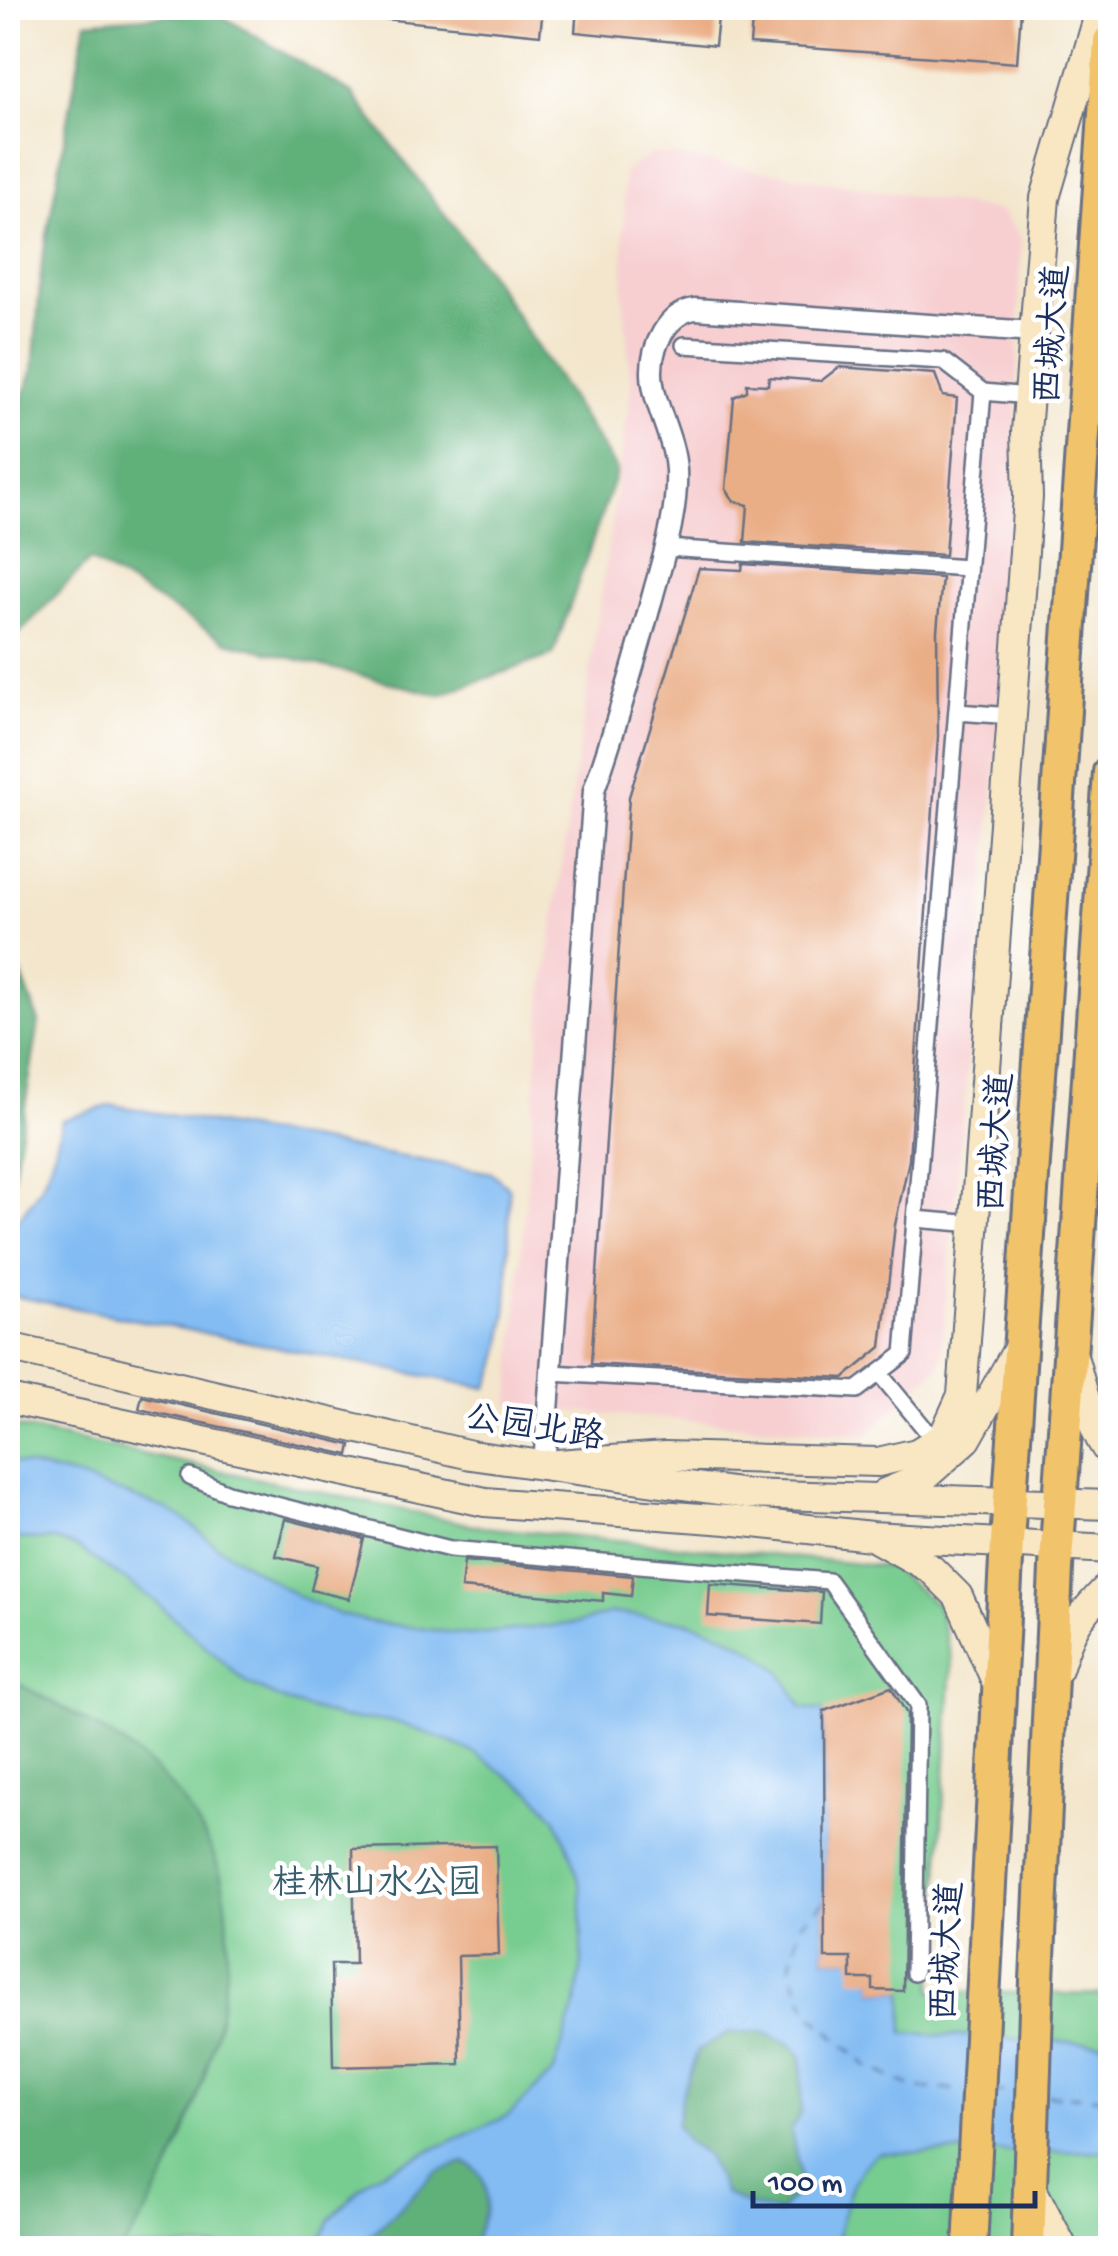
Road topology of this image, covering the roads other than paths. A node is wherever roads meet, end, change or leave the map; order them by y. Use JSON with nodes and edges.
{"nodes":[{"id":1,"x":1102,"y":8,"type":"edge"},
{"id":2,"x":1110,"y":41,"type":"edge"},
{"id":3,"x":1034,"y":332,"type":"junction"},
{"id":4,"x":684,"y":346,"type":"dead end"},
{"id":5,"x":983,"y":392,"type":"junction"},
{"id":6,"x":1029,"y":396,"type":"junction"},
{"id":7,"x":666,"y":548,"type":"junction"},
{"id":8,"x":968,"y":568,"type":"junction"},
{"id":9,"x":956,"y":712,"type":"junction"},
{"id":10,"x":1012,"y":716,"type":"junction"},
{"id":11,"x":1110,"y":772,"type":"edge"},
{"id":12,"x":915,"y":1219,"type":"junction"},
{"id":13,"x":975,"y":1224,"type":"junction"},
{"id":14,"x":1020,"y":1344,"type":"junction"},
{"id":15,"x":8,"y":1347,"type":"edge"},
{"id":16,"x":1071,"y":1348,"type":"junction"},
{"id":17,"x":551,"y":1372,"type":"junction"},
{"id":18,"x":879,"y":1373,"type":"junction"},
{"id":19,"x":8,"y":1399,"type":"edge"},
{"id":20,"x":936,"y":1442,"type":"junction"},
{"id":21,"x":1110,"y":1454,"type":"edge"},
{"id":22,"x":544,"y":1465,"type":"junction"},
{"id":23,"x":190,"y":1477,"type":"dead end"},
{"id":24,"x":873,"y":1498,"type":"junction"},
{"id":25,"x":1010,"y":1502,"type":"junction"},
{"id":26,"x":1060,"y":1502,"type":"junction"},
{"id":27,"x":1110,"y":1505,"type":"edge"},
{"id":28,"x":871,"y":1536,"type":"junction"},
{"id":29,"x":1007,"y":1541,"type":"junction"},
{"id":30,"x":1057,"y":1547,"type":"junction"},
{"id":31,"x":1110,"y":1549,"type":"edge"},
{"id":32,"x":1110,"y":1584,"type":"edge"},
{"id":33,"x":999,"y":1688,"type":"junction"},
{"id":34,"x":1050,"y":1694,"type":"junction"},
{"id":35,"x":914,"y":1973,"type":"dead end"},
{"id":36,"x":1030,"y":2217,"type":"edge"},
{"id":37,"x":970,"y":2248,"type":"edge"},
{"id":38,"x":1063,"y":2248,"type":"edge"}],
"edges":[{"from":1,"to":3,"type":"main road"},
{"from":2,"to":14,"type":"highway","name":"西城大道"},
{"from":3,"to":6,"type":"main road"},
{"from":3,"to":7,"type":"street"},
{"from":4,"to":5,"type":"street"},
{"from":5,"to":6,"type":"street"},
{"from":5,"to":8,"type":"street"},
{"from":6,"to":10,"type":"main road"},
{"from":7,"to":8,"type":"street"},
{"from":7,"to":17,"type":"street"},
{"from":8,"to":9,"type":"street"},
{"from":9,"to":10,"type":"street"},
{"from":9,"to":12,"type":"street"},
{"from":10,"to":13,"type":"main road"},
{"from":11,"to":16,"type":"highway"},
{"from":12,"to":13,"type":"street"},
{"from":12,"to":18,"type":"street"},
{"from":13,"to":20,"type":"main road"},
{"from":14,"to":24,"type":"main road"},
{"from":14,"to":25,"type":"highway","name":"西城大道"},
{"from":15,"to":22,"type":"main road","name":"公园北路"},
{"from":16,"to":21,"type":"main road"},
{"from":16,"to":26,"type":"highway"},
{"from":17,"to":18,"type":"street"},
{"from":17,"to":22,"type":"street"},
{"from":18,"to":20,"type":"street"},
{"from":19,"to":28,"type":"main road"},
{"from":20,"to":22,"type":"main road"},
{"from":22,"to":24,"type":"main road","name":"公园北路"},
{"from":23,"to":35,"type":"street"},
{"from":24,"to":25,"type":"main road","name":"公园北路"},
{"from":25,"to":26,"type":"main road","name":"公园北路"},
{"from":25,"to":29,"type":"highway","name":"西城大道"},
{"from":26,"to":27,"type":"main road","name":"公园北路"},
{"from":26,"to":30,"type":"highway"},
{"from":28,"to":29,"type":"main road"},
{"from":28,"to":33,"type":"main road"},
{"from":29,"to":30,"type":"main road"},
{"from":29,"to":33,"type":"highway","name":"西城大道"},
{"from":30,"to":31,"type":"main road"},
{"from":30,"to":34,"type":"highway"},
{"from":32,"to":34,"type":"main road"},
{"from":33,"to":37,"type":"highway","name":"西城大道"},
{"from":34,"to":36,"type":"highway"},
{"from":36,"to":38,"type":"main road"}]}
